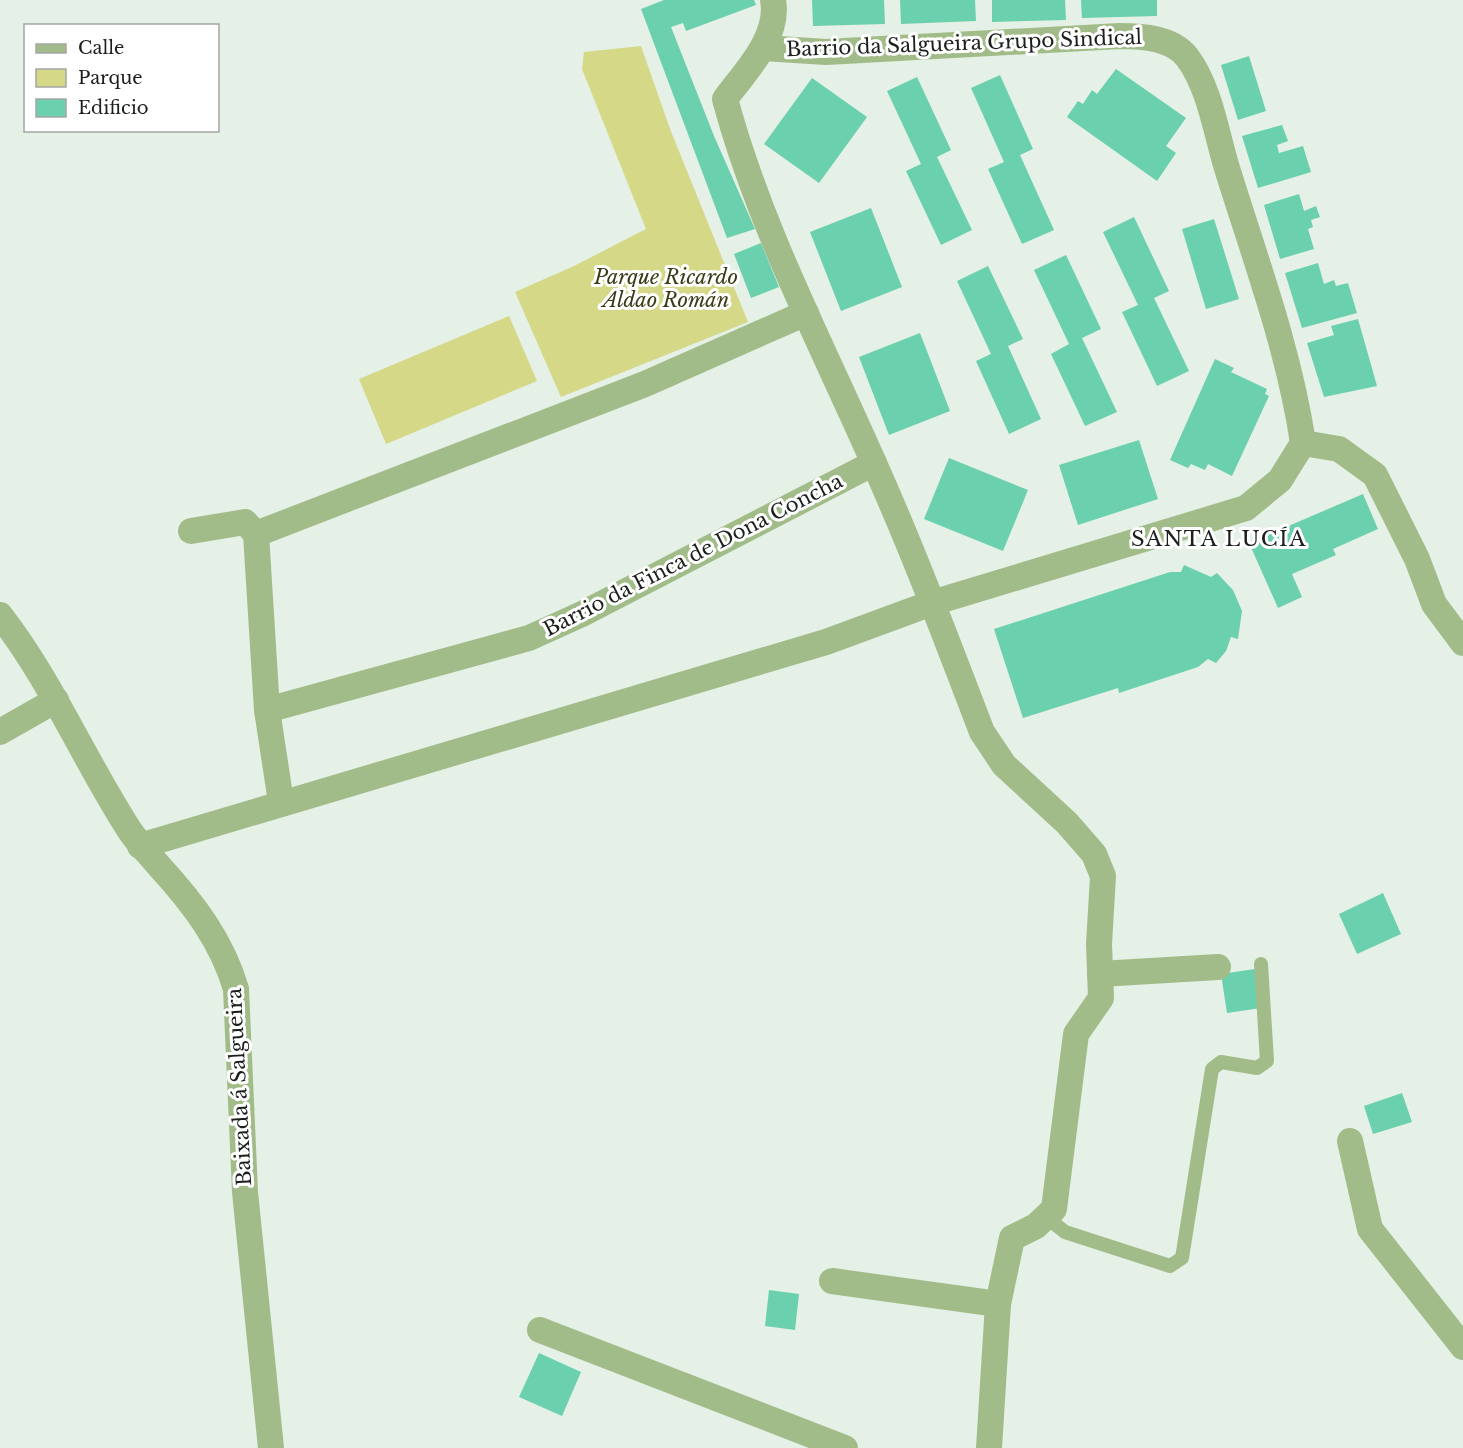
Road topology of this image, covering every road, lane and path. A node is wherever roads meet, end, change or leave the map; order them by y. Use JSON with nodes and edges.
{"nodes":[{"id":1,"x":773,"y":0,"type":"edge"},
{"id":2,"x":763,"y":48,"type":"junction"},
{"id":3,"x":806,"y":313,"type":"junction"},
{"id":4,"x":1303,"y":443,"type":"junction"},
{"id":5,"x":874,"y":463,"type":"junction"},
{"id":6,"x":191,"y":531,"type":"dead end"},
{"id":7,"x":256,"y":534,"type":"junction"},
{"id":8,"x":932,"y":603,"type":"junction"},
{"id":9,"x":0,"y":615,"type":"edge"},
{"id":10,"x":1463,"y":644,"type":"edge"},
{"id":11,"x":56,"y":700,"type":"junction"},
{"id":12,"x":267,"y":710,"type":"junction"},
{"id":13,"x":0,"y":732,"type":"edge"},
{"id":14,"x":281,"y":802,"type":"junction"},
{"id":15,"x":140,"y":846,"type":"junction"},
{"id":16,"x":1261,"y":964,"type":"dead end"},
{"id":17,"x":1218,"y":967,"type":"dead end"},
{"id":18,"x":1100,"y":974,"type":"junction"},
{"id":19,"x":1350,"y":1141,"type":"dead end"},
{"id":20,"x":1046,"y":1217,"type":"junction"},
{"id":21,"x":832,"y":1281,"type":"dead end"},
{"id":22,"x":998,"y":1304,"type":"junction"},
{"id":23,"x":540,"y":1330,"type":"dead end"},
{"id":24,"x":1463,"y":1347,"type":"edge"},
{"id":25,"x":271,"y":1448,"type":"edge"},
{"id":26,"x":845,"y":1448,"type":"edge"},
{"id":27,"x":989,"y":1448,"type":"edge"}],
"edges":[{"from":1,"to":2,"type":"street","name":"Barrio da Salgueira Grupo Sindical"},
{"from":2,"to":3,"type":"street","name":"Barrio da Salgueira Grupo Sindical"},
{"from":2,"to":4,"type":"street","name":"Barrio da Salgueira Grupo Sindical"},
{"from":3,"to":5,"type":"street","name":"Barrio da Salgueira Grupo Sindical"},
{"from":3,"to":7,"type":"street"},
{"from":4,"to":8,"type":"street"},
{"from":4,"to":10,"type":"street"},
{"from":5,"to":8,"type":"street","name":"Barrio da Salgueira Grupo Sindical"},
{"from":5,"to":12,"type":"street","name":"Barrio da Finca de Dona Concha"},
{"from":6,"to":7,"type":"street"},
{"from":7,"to":12,"type":"street"},
{"from":8,"to":14,"type":"street"},
{"from":8,"to":18,"type":"street","name":"Barrio da Salgueira Grupo Sindical"},
{"from":9,"to":11,"type":"street","name":"Baixada á Salgueira"},
{"from":11,"to":13,"type":"street"},
{"from":11,"to":15,"type":"street","name":"Baixada á Salgueira"},
{"from":12,"to":14,"type":"street"},
{"from":14,"to":15,"type":"street"},
{"from":15,"to":25,"type":"street","name":"Baixada á Salgueira"},
{"from":16,"to":20,"type":"lane"},
{"from":17,"to":18,"type":"street"},
{"from":18,"to":20,"type":"street","name":"Barrio da Salgueira Grupo Sindical"},
{"from":19,"to":24,"type":"street"},
{"from":20,"to":22,"type":"street"},
{"from":21,"to":22,"type":"street"},
{"from":22,"to":27,"type":"street"},
{"from":23,"to":26,"type":"street"}]}
